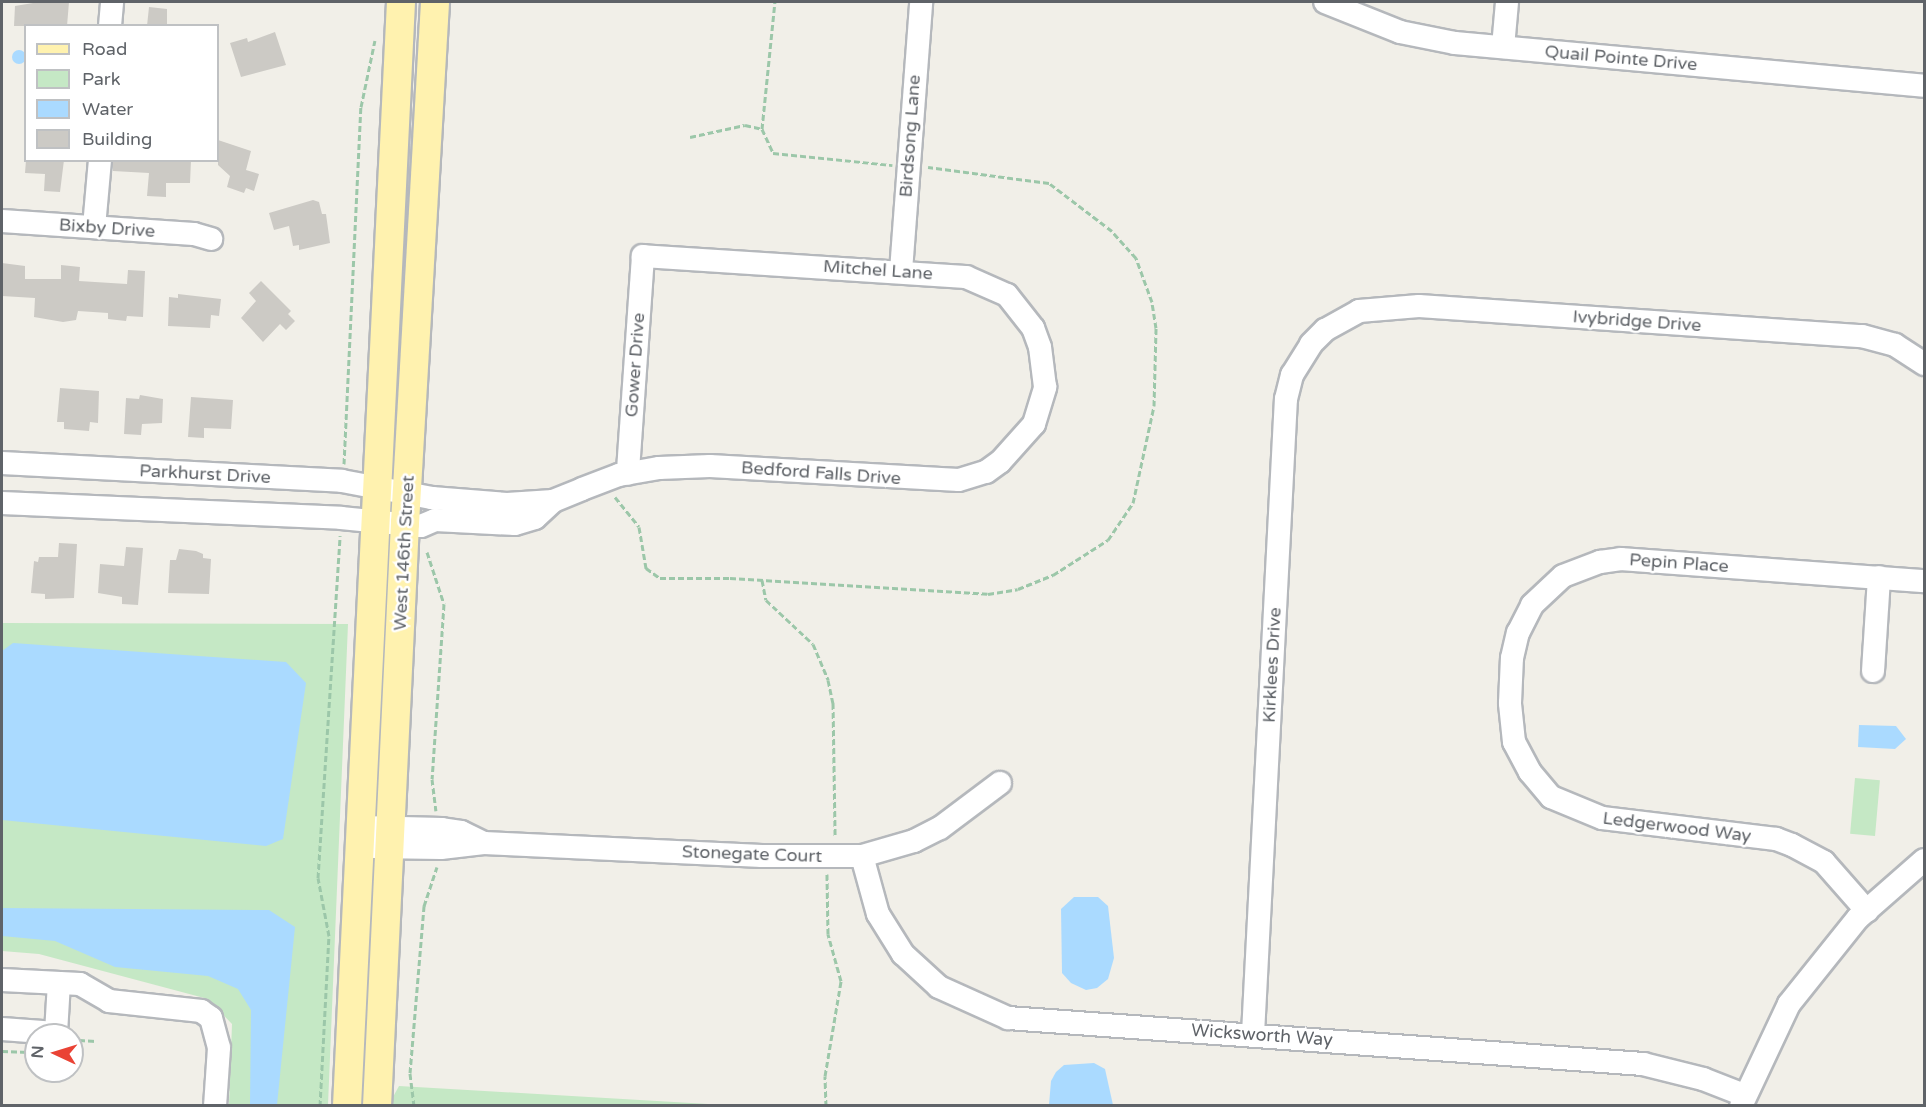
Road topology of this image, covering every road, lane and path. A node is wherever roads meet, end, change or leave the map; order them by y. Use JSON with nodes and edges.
{"nodes":[{"id":1,"x":112,"y":2,"type":"edge"},
{"id":2,"x":401,"y":2,"type":"edge"},
{"id":3,"x":435,"y":2,"type":"edge"},
{"id":4,"x":775,"y":2,"type":"edge"},
{"id":5,"x":921,"y":2,"type":"edge"},
{"id":6,"x":1324,"y":2,"type":"edge"},
{"id":7,"x":1507,"y":2,"type":"edge"},
{"id":8,"x":110,"y":24,"type":"edge"},
{"id":9,"x":376,"y":37,"type":"dead end"},
{"id":10,"x":1503,"y":47,"type":"junction"},
{"id":11,"x":1924,"y":86,"type":"edge"},
{"id":12,"x":762,"y":129,"type":"junction"},
{"id":13,"x":690,"y":137,"type":"dead end"},
{"id":14,"x":100,"y":162,"type":"edge"},
{"id":15,"x":908,"y":166,"type":"junction"},
{"id":16,"x":1012,"y":176,"type":"dead end"},
{"id":17,"x":2,"y":221,"type":"edge"},
{"id":18,"x":94,"y":227,"type":"junction"},
{"id":19,"x":211,"y":239,"type":"dead end"},
{"id":20,"x":642,"y":256,"type":"joint"},
{"id":21,"x":901,"y":271,"type":"junction"},
{"id":22,"x":1345,"y":318,"type":"joint"},
{"id":23,"x":1924,"y":363,"type":"edge"},
{"id":24,"x":1045,"y":387,"type":"joint"},
{"id":25,"x":2,"y":463,"type":"edge"},
{"id":26,"x":628,"y":473,"type":"junction"},
{"id":27,"x":343,"y":474,"type":"dead end"},
{"id":28,"x":377,"y":489,"type":"junction"},
{"id":29,"x":406,"y":494,"type":"junction"},
{"id":30,"x":553,"y":501,"type":"junction"},
{"id":31,"x":2,"y":503,"type":"edge"},
{"id":32,"x":374,"y":521,"type":"junction"},
{"id":33,"x":340,"y":527,"type":"dead end"},
{"id":34,"x":414,"y":533,"type":"junction"},
{"id":35,"x":1879,"y":578,"type":"junction"},
{"id":36,"x":762,"y":580,"type":"dead end"},
{"id":37,"x":1924,"y":581,"type":"edge"},
{"id":38,"x":1873,"y":671,"type":"dead end"},
{"id":39,"x":1510,"y":685,"type":"joint"},
{"id":40,"x":999,"y":783,"type":"dead end"},
{"id":41,"x":439,"y":817,"type":"dead end"},
{"id":42,"x":361,"y":837,"type":"junction"},
{"id":43,"x":392,"y":837,"type":"junction"},
{"id":44,"x":862,"y":856,"type":"junction"},
{"id":45,"x":830,"y":857,"type":"junction"},
{"id":46,"x":439,"y":858,"type":"dead end"},
{"id":47,"x":1924,"y":860,"type":"edge"},
{"id":48,"x":1867,"y":911,"type":"junction"},
{"id":49,"x":2,"y":980,"type":"edge"},
{"id":50,"x":59,"y":983,"type":"junction"},
{"id":51,"x":2,"y":1029,"type":"edge"},
{"id":52,"x":1253,"y":1034,"type":"junction"},
{"id":53,"x":84,"y":1040,"type":"edge"},
{"id":54,"x":96,"y":1041,"type":"dead end"},
{"id":55,"x":2,"y":1051,"type":"edge"},
{"id":56,"x":24,"y":1052,"type":"edge"},
{"id":57,"x":1742,"y":1100,"type":"edge"},
{"id":58,"x":215,"y":1106,"type":"edge"},
{"id":59,"x":320,"y":1106,"type":"edge"},
{"id":60,"x":346,"y":1106,"type":"edge"},
{"id":61,"x":377,"y":1106,"type":"edge"},
{"id":62,"x":414,"y":1106,"type":"edge"},
{"id":63,"x":826,"y":1106,"type":"edge"}],
"edges":[{"from":1,"to":8,"type":"street"},
{"from":2,"to":28,"type":"main road","name":"West 146th Street"},
{"from":3,"to":29,"type":"main road","name":"West 146th Street"},
{"from":4,"to":12,"type":"path"},
{"from":5,"to":15,"type":"street","name":"Birdsong Lane"},
{"from":6,"to":10,"type":"street","name":"Quail Pointe Drive"},
{"from":7,"to":10,"type":"street"},
{"from":9,"to":27,"type":"path"},
{"from":10,"to":11,"type":"street","name":"Quail Pointe Drive"},
{"from":12,"to":13,"type":"path"},
{"from":12,"to":15,"type":"path"},
{"from":14,"to":18,"type":"street"},
{"from":15,"to":16,"type":"path"},
{"from":15,"to":21,"type":"street","name":"Birdsong Lane"},
{"from":17,"to":18,"type":"street","name":"Bixby Drive"},
{"from":18,"to":19,"type":"street","name":"Bixby Drive"},
{"from":20,"to":21,"type":"street","name":"Mitchel Lane"},
{"from":20,"to":26,"type":"street","name":"Gower Drive"},
{"from":21,"to":24,"type":"street","name":"Mitchel Lane"},
{"from":22,"to":23,"type":"street","name":"Ivybridge Drive"},
{"from":22,"to":52,"type":"street","name":"Kirklees Drive"},
{"from":24,"to":26,"type":"street","name":"Bedford Falls Drive"},
{"from":25,"to":28,"type":"street","name":"Parkhurst Drive"},
{"from":26,"to":30,"type":"street","name":"Bedford Falls Drive"},
{"from":28,"to":29,"type":"street","name":"Parkhurst Drive"},
{"from":28,"to":32,"type":"main road","name":"West 146th Street"},
{"from":29,"to":30,"type":"street","name":"Bedford Falls Drive"},
{"from":29,"to":34,"type":"main road","name":"West 146th Street"},
{"from":30,"to":34,"type":"street","name":"Bedford Falls Drive"},
{"from":31,"to":32,"type":"street","name":"Parkhurst Drive"},
{"from":32,"to":34,"type":"street","name":"Parkhurst Drive"},
{"from":32,"to":42,"type":"main road","name":"West 146th Street"},
{"from":33,"to":59,"type":"path"},
{"from":34,"to":41,"type":"path"},
{"from":34,"to":43,"type":"main road","name":"West 146th Street"},
{"from":35,"to":37,"type":"street","name":"Pepin Place"},
{"from":35,"to":38,"type":"street"},
{"from":35,"to":39,"type":"street","name":"Pepin Place"},
{"from":36,"to":45,"type":"path"},
{"from":39,"to":48,"type":"street","name":"Ledgerwood Way"},
{"from":40,"to":44,"type":"street","name":"Stonegate Court"},
{"from":42,"to":43,"type":"street","name":"Stonegate Court"},
{"from":42,"to":60,"type":"main road","name":"West 146th Street"},
{"from":43,"to":45,"type":"street","name":"Stonegate Court"},
{"from":43,"to":61,"type":"main road","name":"West 146th Street"},
{"from":44,"to":45,"type":"street","name":"Stonegate Court"},
{"from":44,"to":52,"type":"street","name":"Wicksworth Way"},
{"from":45,"to":63,"type":"path"},
{"from":46,"to":62,"type":"path"},
{"from":47,"to":48,"type":"street"},
{"from":48,"to":57,"type":"street"},
{"from":49,"to":50,"type":"street"},
{"from":50,"to":51,"type":"street"},
{"from":50,"to":58,"type":"street"},
{"from":52,"to":57,"type":"street","name":"Wicksworth Way"},
{"from":53,"to":54,"type":"path"},
{"from":55,"to":56,"type":"path"}]}
